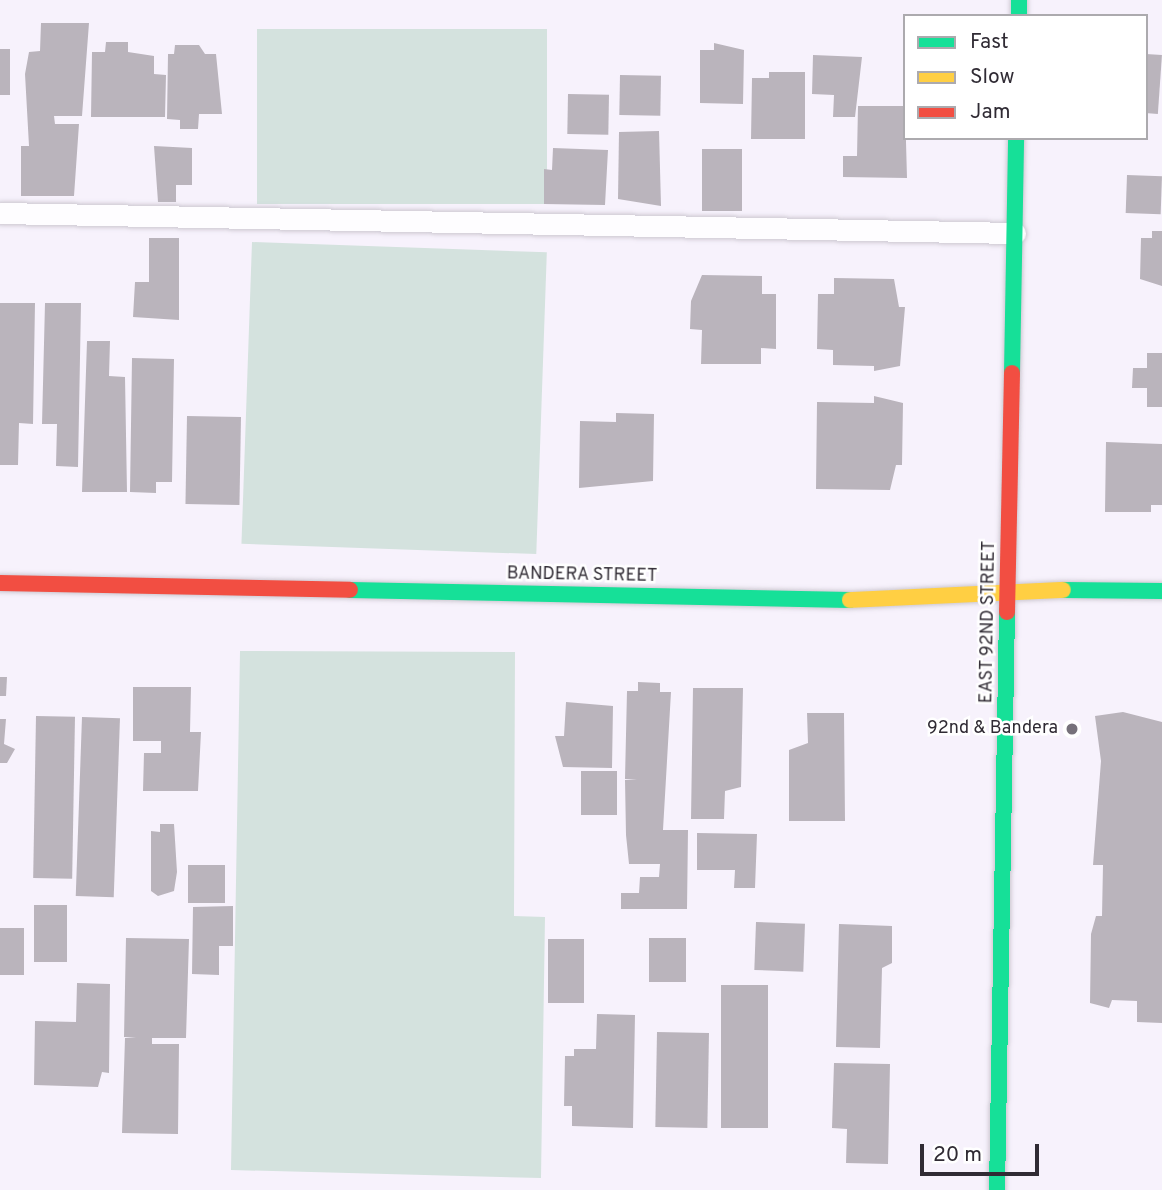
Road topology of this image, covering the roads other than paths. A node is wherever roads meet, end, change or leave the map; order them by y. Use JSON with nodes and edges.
{"nodes":[{"id":1,"x":1016,"y":140,"type":"edge"},
{"id":2,"x":0,"y":212,"type":"edge"},
{"id":3,"x":1015,"y":233,"type":"junction"},
{"id":4,"x":0,"y":583,"type":"edge"},
{"id":5,"x":1009,"y":589,"type":"junction"},
{"id":6,"x":1162,"y":591,"type":"edge"},
{"id":7,"x":997,"y":1190,"type":"edge"}],
"edges":[{"from":1,"to":3,"type":"street","name":"EAST 92ND STREET"},
{"from":2,"to":3,"type":"lane"},
{"from":3,"to":5,"type":"street","name":"EAST 92ND STREET"},
{"from":4,"to":5,"type":"street","name":"BANDERA STREET"},
{"from":5,"to":6,"type":"street","name":"BANDERA STREET"},
{"from":5,"to":7,"type":"street","name":"EAST 92ND STREET"}]}
